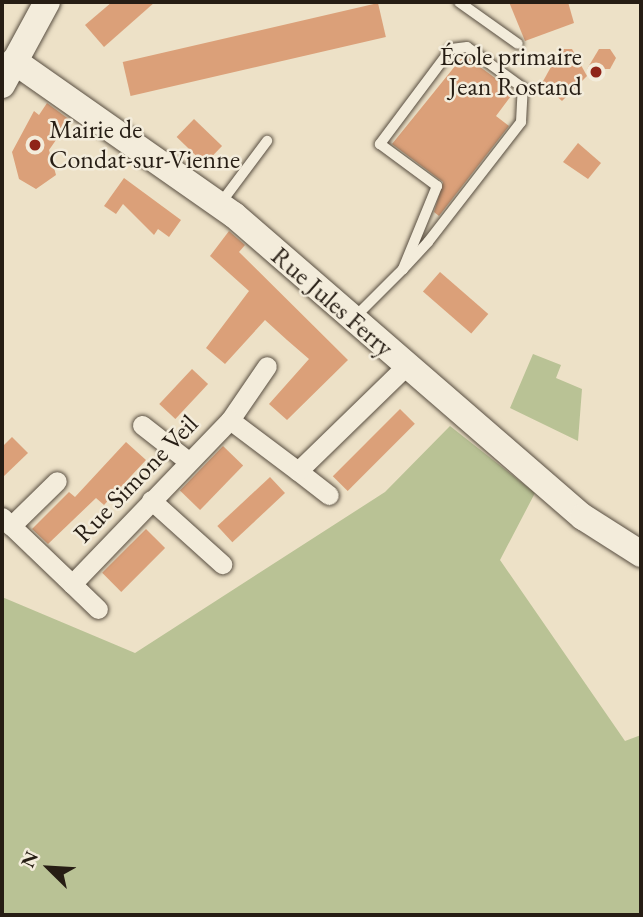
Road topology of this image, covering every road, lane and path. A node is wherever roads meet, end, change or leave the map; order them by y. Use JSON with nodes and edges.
{"nodes":[{"id":1,"x":47,"y":2,"type":"edge"},
{"id":2,"x":459,"y":2,"type":"edge"},
{"id":3,"x":518,"y":44,"type":"dead end"},
{"id":4,"x":14,"y":61,"type":"junction"},
{"id":5,"x":2,"y":85,"type":"edge"},
{"id":6,"x":267,"y":141,"type":"dead end"},
{"id":7,"x":220,"y":205,"type":"junction"},
{"id":8,"x":404,"y":269,"type":"junction"},
{"id":9,"x":352,"y":321,"type":"junction"},
{"id":10,"x":268,"y":366,"type":"dead end"},
{"id":11,"x":406,"y":366,"type":"junction"},
{"id":12,"x":230,"y":420,"type":"junction"},
{"id":13,"x":142,"y":425,"type":"dead end"},
{"id":14,"x":188,"y":461,"type":"junction"},
{"id":15,"x":298,"y":471,"type":"junction"},
{"id":16,"x":57,"y":481,"type":"dead end"},
{"id":17,"x":329,"y":495,"type":"dead end"},
{"id":18,"x":151,"y":500,"type":"junction"},
{"id":19,"x":6,"y":522,"type":"edge"},
{"id":20,"x":641,"y":554,"type":"edge"},
{"id":21,"x":222,"y":564,"type":"dead end"},
{"id":22,"x":72,"y":584,"type":"junction"},
{"id":23,"x":98,"y":608,"type":"dead end"}],
"edges":[{"from":1,"to":4,"type":"main road"},
{"from":2,"to":3,"type":"lane"},
{"from":4,"to":5,"type":"main road"},
{"from":4,"to":7,"type":"main road","name":"Rue Jules Ferry"},
{"from":6,"to":7,"type":"lane"},
{"from":7,"to":9,"type":"main road","name":"Rue Jules Ferry"},
{"from":8,"to":8,"type":"lane"},
{"from":8,"to":9,"type":"lane"},
{"from":9,"to":11,"type":"main road","name":"Rue Jules Ferry"},
{"from":10,"to":12,"type":"street"},
{"from":11,"to":15,"type":"street"},
{"from":11,"to":20,"type":"main road","name":"Rue Jules Ferry"},
{"from":12,"to":14,"type":"street","name":"Rue Simone Veil"},
{"from":12,"to":15,"type":"street","name":"Rue Simone Veil"},
{"from":13,"to":14,"type":"street"},
{"from":14,"to":18,"type":"street","name":"Rue Simone Veil"},
{"from":15,"to":17,"type":"street","name":"Rue Simone Veil"},
{"from":16,"to":19,"type":"street"},
{"from":18,"to":21,"type":"street"},
{"from":18,"to":22,"type":"street","name":"Rue Simone Veil"},
{"from":19,"to":22,"type":"street","name":"Rue Simone Veil"},
{"from":22,"to":23,"type":"street"}]}
